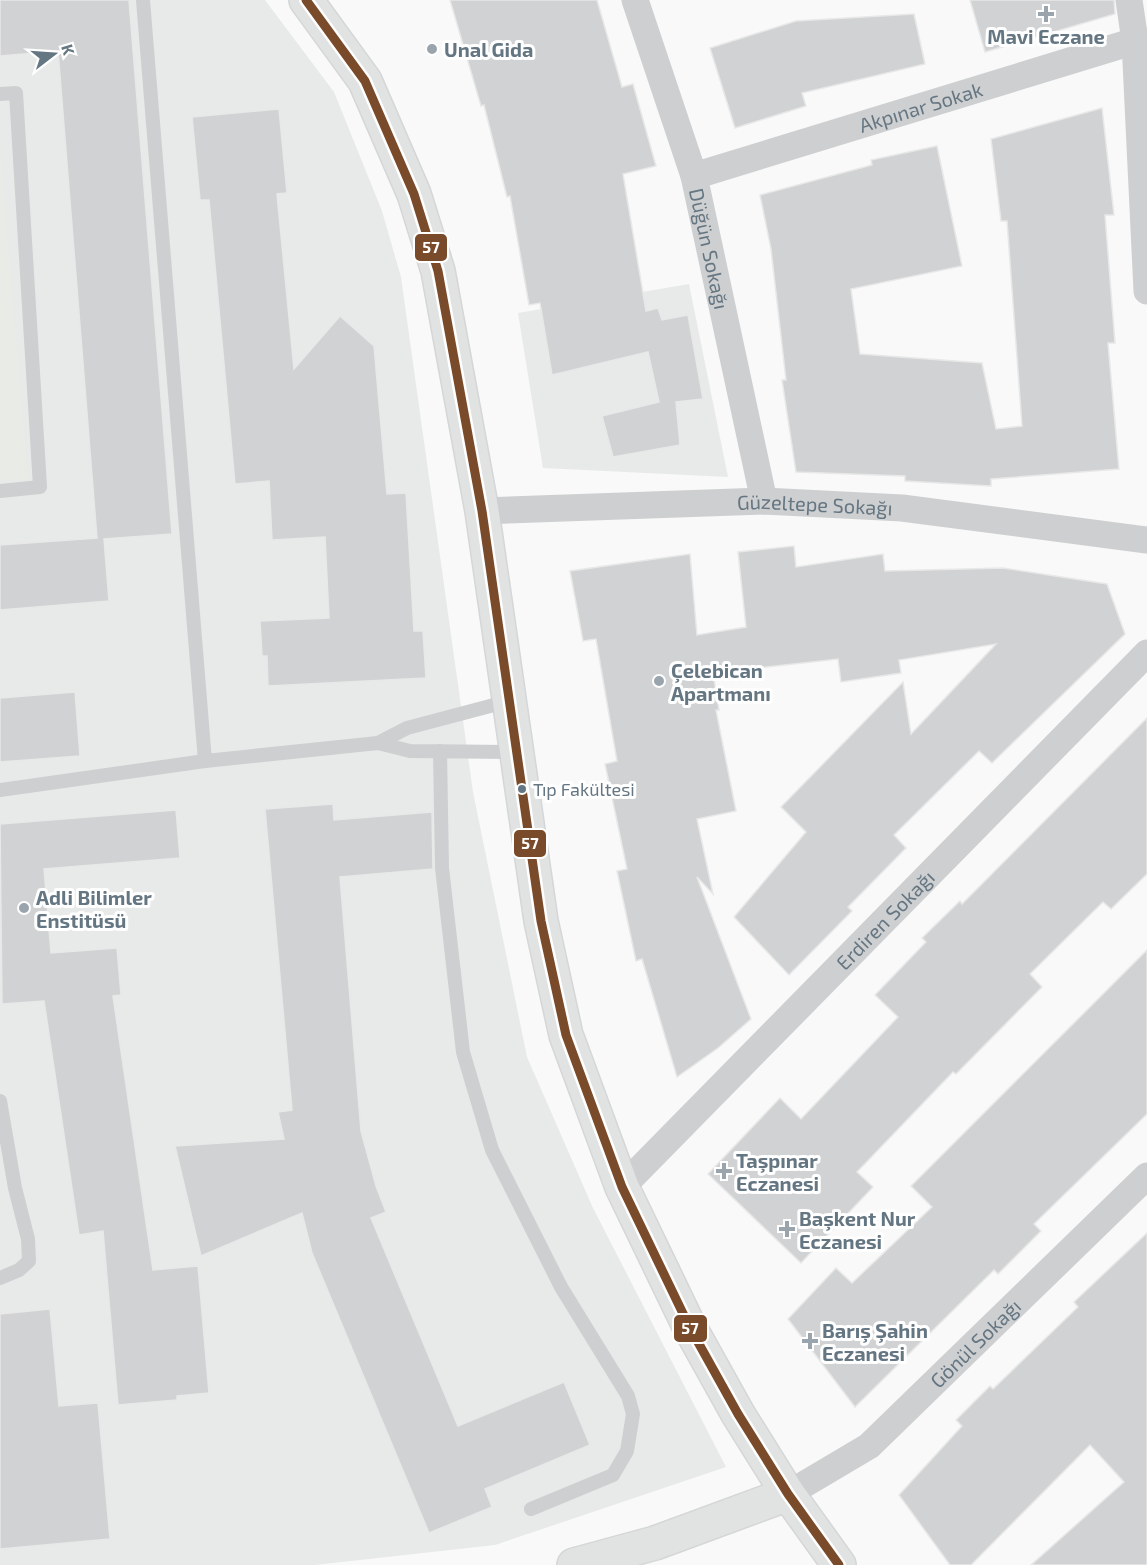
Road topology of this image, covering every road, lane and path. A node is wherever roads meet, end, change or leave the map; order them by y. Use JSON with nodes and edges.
{"nodes":[{"id":1,"x":143,"y":0,"type":"edge"},
{"id":2,"x":306,"y":0,"type":"edge"},
{"id":3,"x":635,"y":0,"type":"edge"},
{"id":4,"x":1129,"y":0,"type":"edge"},
{"id":5,"x":1141,"y":41,"type":"edge"},
{"id":6,"x":0,"y":94,"type":"edge"},
{"id":7,"x":694,"y":176,"type":"junction"},
{"id":8,"x":1147,"y":291,"type":"edge"},
{"id":9,"x":0,"y":491,"type":"edge"},
{"id":10,"x":764,"y":501,"type":"junction"},
{"id":11,"x":482,"y":511,"type":"junction"},
{"id":12,"x":1147,"y":540,"type":"edge"},
{"id":13,"x":1147,"y":653,"type":"edge"},
{"id":14,"x":509,"y":701,"type":"junction"},
{"id":15,"x":378,"y":743,"type":"junction"},
{"id":16,"x":440,"y":751,"type":"junction"},
{"id":17,"x":517,"y":752,"type":"junction"},
{"id":18,"x":205,"y":761,"type":"junction"},
{"id":19,"x":0,"y":790,"type":"edge"},
{"id":20,"x":0,"y":1101,"type":"edge"},
{"id":21,"x":1147,"y":1176,"type":"edge"},
{"id":22,"x":622,"y":1187,"type":"junction"},
{"id":23,"x":0,"y":1278,"type":"edge"},
{"id":24,"x":788,"y":1494,"type":"junction"},
{"id":25,"x":531,"y":1509,"type":"dead end"},
{"id":26,"x":574,"y":1565,"type":"edge"},
{"id":27,"x":839,"y":1565,"type":"edge"}],
"edges":[{"from":1,"to":18,"type":"lane"},
{"from":2,"to":11,"type":"main road"},
{"from":3,"to":7,"type":"street","name":"Düğün Sokağı"},
{"from":4,"to":5,"type":"street"},
{"from":5,"to":7,"type":"street","name":"Akpınar Sokak"},
{"from":5,"to":8,"type":"street"},
{"from":6,"to":9,"type":"lane"},
{"from":7,"to":10,"type":"street","name":"Düğün Sokağı"},
{"from":10,"to":11,"type":"street","name":"Güzeltepe Sokağı"},
{"from":10,"to":12,"type":"street","name":"Güzeltepe Sokağı"},
{"from":11,"to":14,"type":"main road"},
{"from":13,"to":22,"type":"street","name":"Erdiren Sokağı"},
{"from":14,"to":15,"type":"lane"},
{"from":14,"to":17,"type":"main road"},
{"from":15,"to":16,"type":"lane"},
{"from":15,"to":18,"type":"lane"},
{"from":16,"to":17,"type":"lane"},
{"from":16,"to":25,"type":"lane"},
{"from":17,"to":22,"type":"main road"},
{"from":18,"to":19,"type":"lane"},
{"from":20,"to":23,"type":"lane"},
{"from":21,"to":24,"type":"street","name":"Gönül Sokağı"},
{"from":22,"to":24,"type":"main road"},
{"from":24,"to":26,"type":"main road"},
{"from":24,"to":27,"type":"main road"}]}
